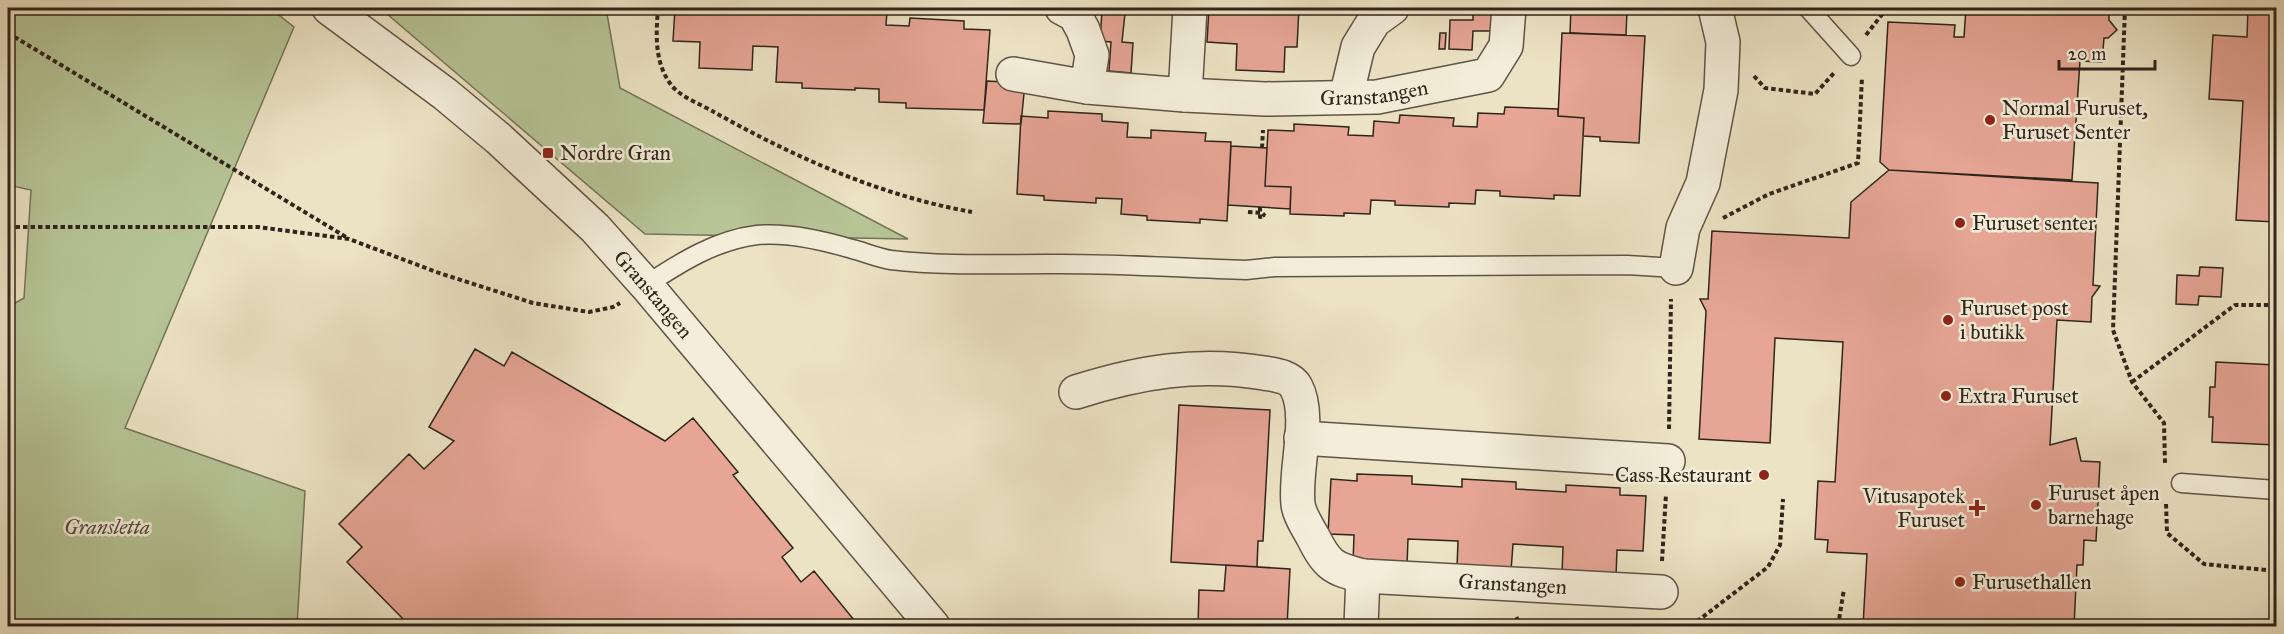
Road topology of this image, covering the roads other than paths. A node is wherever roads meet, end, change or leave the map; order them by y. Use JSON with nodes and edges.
{"nodes":[{"id":1,"x":329,"y":8,"type":"edge"},
{"id":2,"x":1062,"y":8,"type":"edge"},
{"id":3,"x":1190,"y":8,"type":"edge"},
{"id":4,"x":1392,"y":8,"type":"edge"},
{"id":5,"x":1509,"y":8,"type":"edge"},
{"id":6,"x":1715,"y":8,"type":"edge"},
{"id":7,"x":1808,"y":8,"type":"edge"},
{"id":8,"x":1851,"y":56,"type":"dead end"},
{"id":9,"x":1013,"y":74,"type":"dead end"},
{"id":10,"x":1087,"y":87,"type":"junction"},
{"id":11,"x":1185,"y":95,"type":"junction"},
{"id":12,"x":1346,"y":97,"type":"junction"},
{"id":13,"x":1678,"y":254,"type":"joint"},
{"id":14,"x":646,"y":285,"type":"junction"},
{"id":15,"x":1076,"y":392,"type":"dead end"},
{"id":16,"x":1301,"y":438,"type":"junction"},
{"id":17,"x":1668,"y":461,"type":"dead end"},
{"id":18,"x":2181,"y":483,"type":"dead end"},
{"id":19,"x":2277,"y":490,"type":"edge"},
{"id":20,"x":1363,"y":576,"type":"junction"},
{"id":21,"x":1661,"y":592,"type":"dead end"},
{"id":22,"x":933,"y":627,"type":"edge"},
{"id":23,"x":1361,"y":627,"type":"edge"}],
"edges":[{"from":1,"to":14,"type":"street","name":"Granstangen"},
{"from":2,"to":10,"type":"street"},
{"from":3,"to":11,"type":"street"},
{"from":4,"to":12,"type":"street"},
{"from":5,"to":12,"type":"street","name":"Granstangen"},
{"from":6,"to":13,"type":"street"},
{"from":7,"to":8,"type":"lane"},
{"from":9,"to":10,"type":"street","name":"Granstangen"},
{"from":10,"to":11,"type":"street","name":"Granstangen"},
{"from":11,"to":12,"type":"street","name":"Granstangen"},
{"from":13,"to":14,"type":"lane"},
{"from":14,"to":22,"type":"street","name":"Granstangen"},
{"from":15,"to":16,"type":"street","name":"Granstangen"},
{"from":16,"to":17,"type":"street"},
{"from":16,"to":20,"type":"street","name":"Granstangen"},
{"from":18,"to":19,"type":"lane"},
{"from":20,"to":21,"type":"street","name":"Granstangen"},
{"from":20,"to":23,"type":"street"}]}
